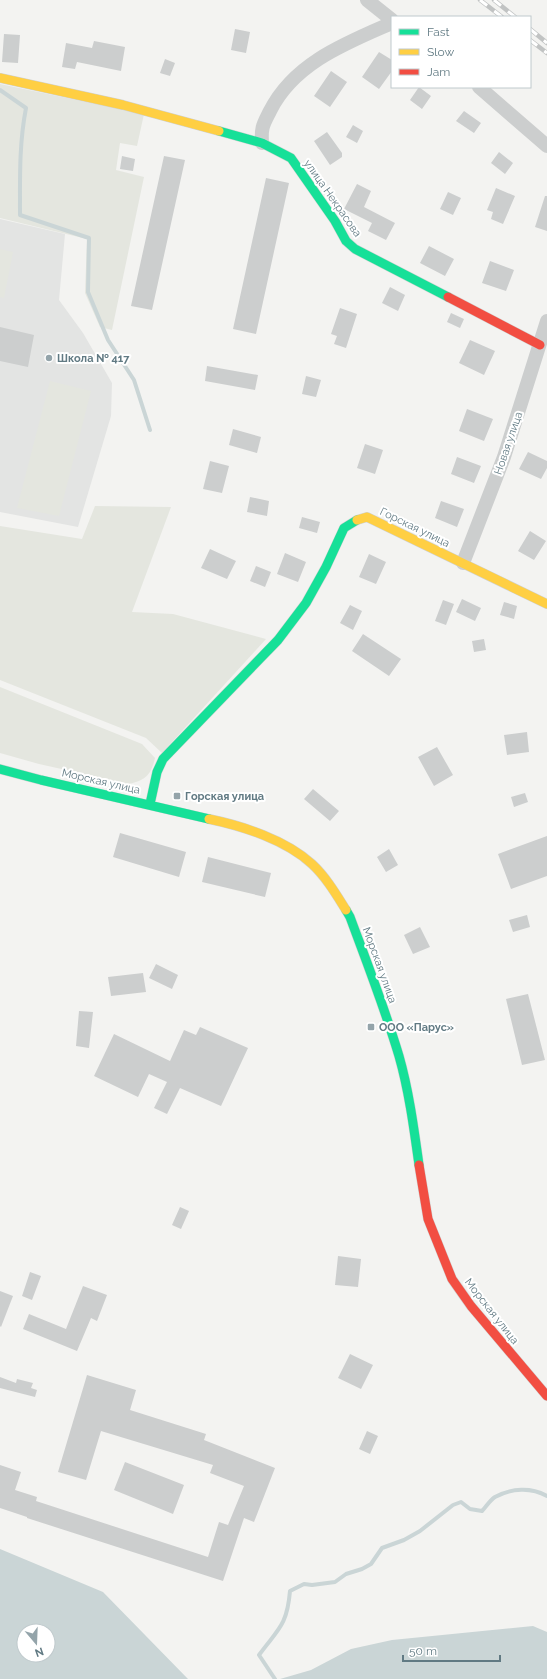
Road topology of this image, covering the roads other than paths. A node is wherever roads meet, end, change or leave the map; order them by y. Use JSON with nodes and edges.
{"nodes":[{"id":1,"x":368,"y":0,"type":"edge"},
{"id":2,"x":391,"y":21,"type":"edge"},
{"id":3,"x":391,"y":22,"type":"edge"},
{"id":4,"x":0,"y":78,"type":"edge"},
{"id":5,"x":480,"y":88,"type":"edge"},
{"id":6,"x":262,"y":142,"type":"junction"},
{"id":7,"x":547,"y":146,"type":"edge"},
{"id":8,"x":547,"y":321,"type":"edge"},
{"id":9,"x":540,"y":345,"type":"junction"},
{"id":10,"x":463,"y":563,"type":"junction"},
{"id":11,"x":547,"y":604,"type":"edge"},
{"id":12,"x":0,"y":769,"type":"edge"},
{"id":13,"x":150,"y":804,"type":"junction"},
{"id":14,"x":547,"y":1396,"type":"edge"}],
"edges":[{"from":1,"to":2,"type":"street"},
{"from":3,"to":6,"type":"street"},
{"from":4,"to":6,"type":"street","name":"улица Некрасова"},
{"from":5,"to":7,"type":"street"},
{"from":6,"to":9,"type":"street","name":"улица Некрасова"},
{"from":8,"to":9,"type":"street","name":"Новая улица"},
{"from":9,"to":10,"type":"street","name":"Новая улица"},
{"from":10,"to":11,"type":"street","name":"Горская улица"},
{"from":10,"to":13,"type":"street","name":"Горская улица"},
{"from":12,"to":13,"type":"street","name":"Морская улица"},
{"from":13,"to":14,"type":"street","name":"Морская улица"}]}
